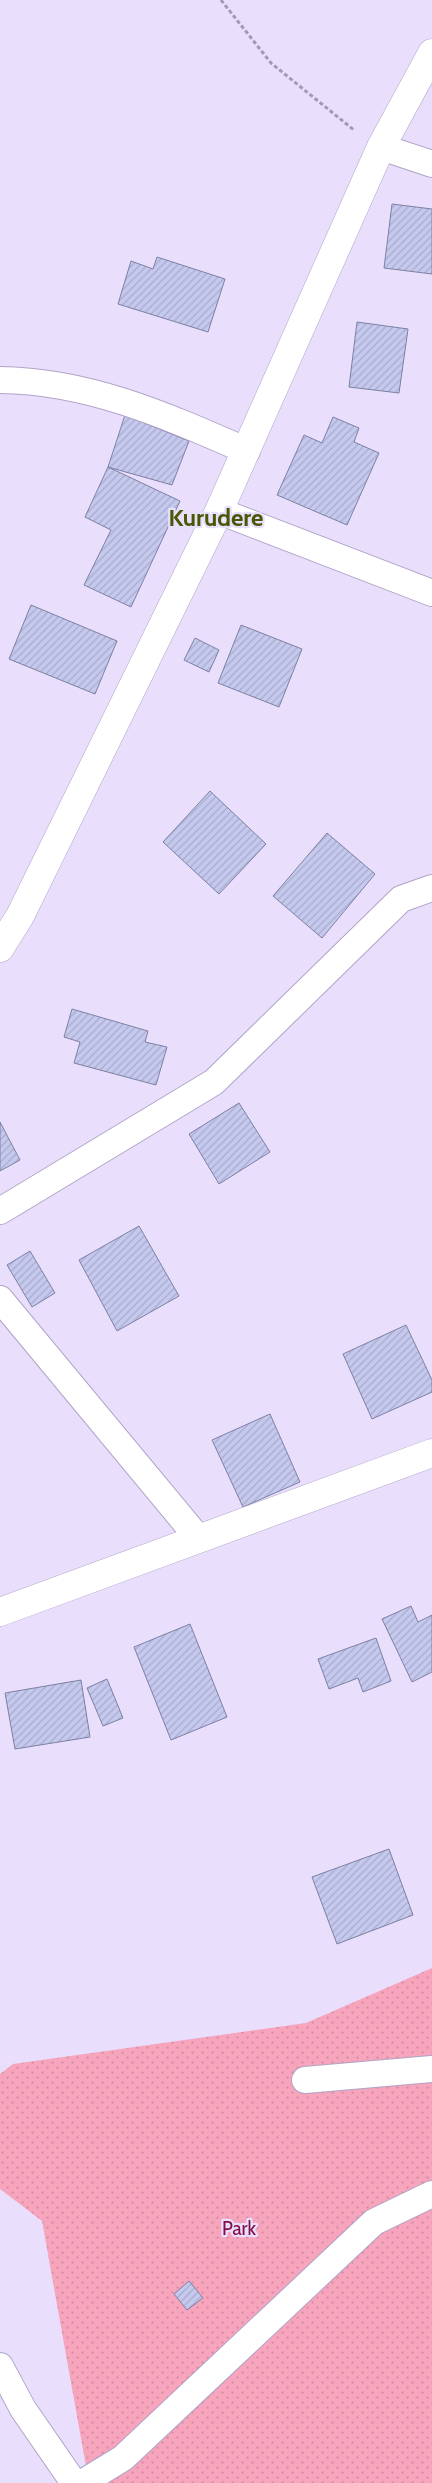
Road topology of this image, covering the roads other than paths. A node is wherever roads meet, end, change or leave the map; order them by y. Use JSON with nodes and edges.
{"nodes":[{"id":1,"x":432,"y":52,"type":"edge"},
{"id":2,"x":381,"y":147,"type":"junction"},
{"id":3,"x":432,"y":164,"type":"edge"},
{"id":4,"x":0,"y":380,"type":"edge"},
{"id":5,"x":247,"y":451,"type":"junction"},
{"id":6,"x":219,"y":511,"type":"junction"},
{"id":7,"x":432,"y":592,"type":"edge"},
{"id":8,"x":432,"y":888,"type":"edge"},
{"id":9,"x":0,"y":948,"type":"edge"},
{"id":10,"x":0,"y":1211,"type":"edge"},
{"id":11,"x":0,"y":1298,"type":"edge"},
{"id":12,"x":432,"y":1453,"type":"edge"},
{"id":13,"x":199,"y":1539,"type":"junction"},
{"id":14,"x":0,"y":1612,"type":"edge"},
{"id":15,"x":432,"y":2068,"type":"edge"},
{"id":16,"x":306,"y":2080,"type":"dead end"},
{"id":17,"x":432,"y":2194,"type":"edge"},
{"id":18,"x":0,"y":2366,"type":"edge"},
{"id":19,"x":74,"y":2483,"type":"edge"},
{"id":20,"x":82,"y":2483,"type":"edge"}],
"edges":[{"from":1,"to":2,"type":"street"},
{"from":2,"to":3,"type":"street"},
{"from":2,"to":5,"type":"street"},
{"from":4,"to":5,"type":"street"},
{"from":5,"to":6,"type":"street"},
{"from":6,"to":7,"type":"street"},
{"from":6,"to":9,"type":"street"},
{"from":8,"to":10,"type":"street"},
{"from":11,"to":13,"type":"street"},
{"from":12,"to":13,"type":"street"},
{"from":13,"to":14,"type":"street"},
{"from":15,"to":16,"type":"street"},
{"from":17,"to":20,"type":"street"},
{"from":18,"to":19,"type":"street"}]}
